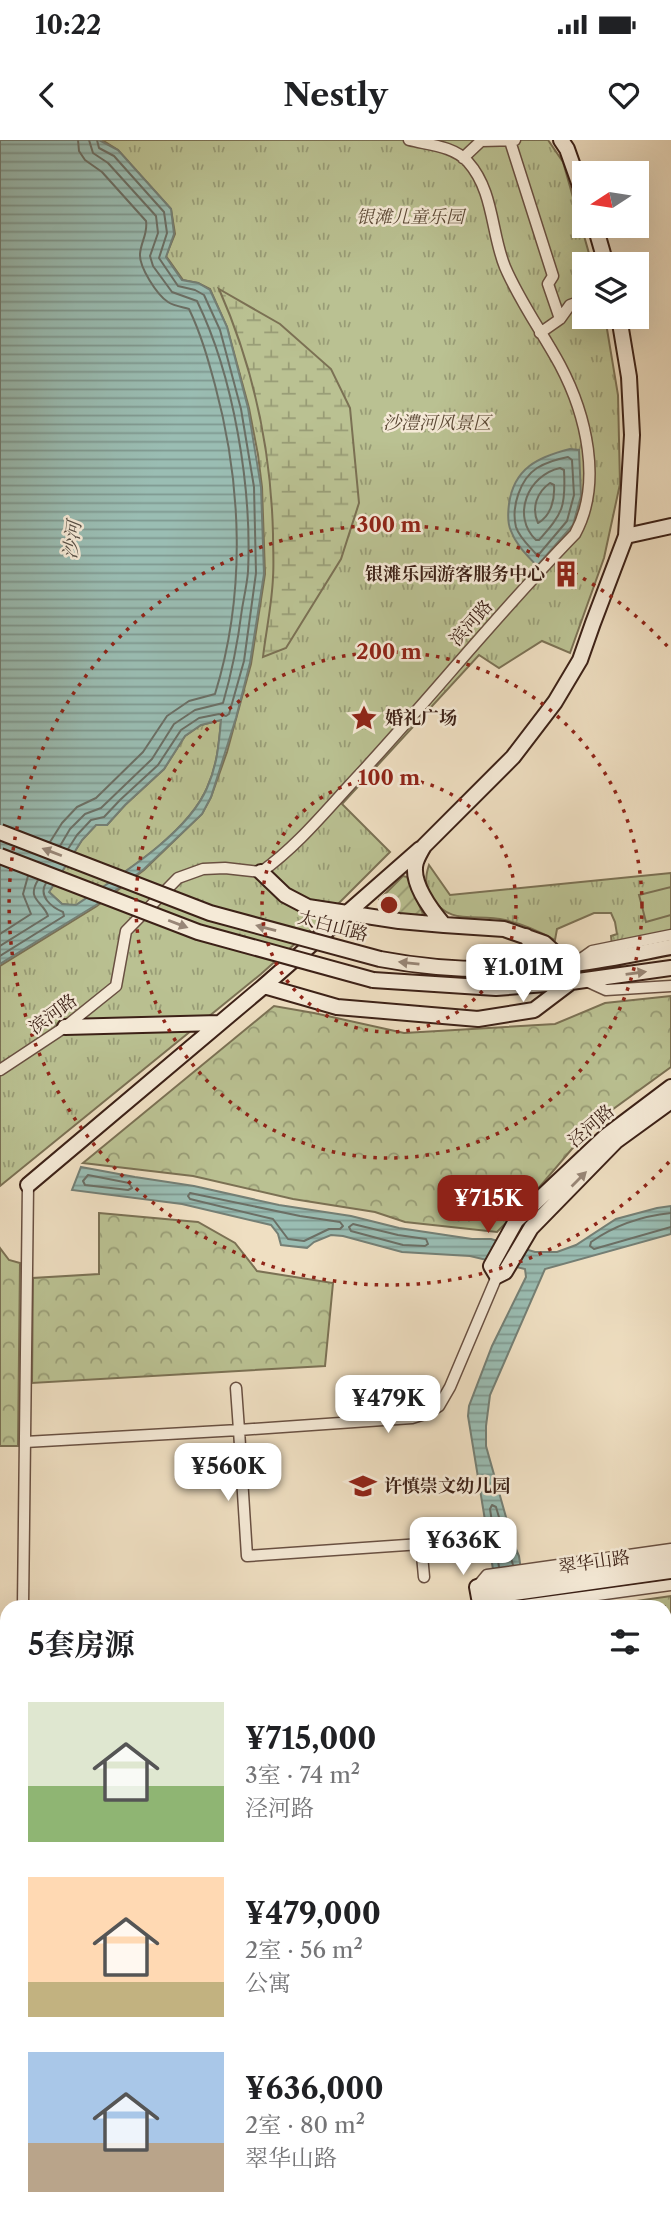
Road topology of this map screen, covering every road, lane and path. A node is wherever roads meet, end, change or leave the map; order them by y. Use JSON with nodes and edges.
{"nodes":[{"id":1,"x":561,"y":140,"type":"edge"},
{"id":2,"x":416,"y":141,"type":"edge"},
{"id":3,"x":513,"y":141,"type":"edge"},
{"id":4,"x":463,"y":158,"type":"junction"},
{"id":5,"x":572,"y":165,"type":"edge"},
{"id":6,"x":572,"y":304,"type":"edge"},
{"id":7,"x":560,"y":319,"type":"junction"},
{"id":8,"x":622,"y":329,"type":"edge"},
{"id":9,"x":540,"y":333,"type":"junction"},
{"id":10,"x":671,"y":526,"type":"edge"},
{"id":11,"x":626,"y":536,"type":"junction"},
{"id":12,"x":0,"y":832,"type":"edge"},
{"id":13,"x":424,"y":846,"type":"junction"},
{"id":14,"x":0,"y":856,"type":"edge"},
{"id":15,"x":261,"y":872,"type":"junction"},
{"id":16,"x":348,"y":913,"type":"junction"},
{"id":17,"x":444,"y":925,"type":"junction"},
{"id":18,"x":671,"y":935,"type":"edge"},
{"id":19,"x":526,"y":936,"type":"junction"},
{"id":20,"x":671,"y":947,"type":"edge"},
{"id":21,"x":571,"y":964,"type":"junction"},
{"id":22,"x":534,"y":968,"type":"junction"},
{"id":23,"x":671,"y":968,"type":"edge"},
{"id":24,"x":577,"y":981,"type":"junction"},
{"id":25,"x":264,"y":986,"type":"junction"},
{"id":26,"x":671,"y":986,"type":"edge"},
{"id":27,"x":219,"y":1023,"type":"junction"},
{"id":28,"x":65,"y":1027,"type":"junction"},
{"id":29,"x":0,"y":1070,"type":"edge"},
{"id":30,"x":671,"y":1087,"type":"edge"},
{"id":31,"x":671,"y":1101,"type":"edge"},
{"id":32,"x":28,"y":1185,"type":"joint"},
{"id":33,"x":498,"y":1271,"type":"junction"},
{"id":34,"x":236,"y":1388,"type":"dead end"},
{"id":35,"x":239,"y":1430,"type":"junction"},
{"id":36,"x":25,"y":1442,"type":"junction"},
{"id":37,"x":671,"y":1549,"type":"edge"},
{"id":38,"x":671,"y":1558,"type":"edge"},
{"id":39,"x":671,"y":1571,"type":"edge"},
{"id":40,"x":424,"y":1577,"type":"dead end"},
{"id":41,"x":539,"y":1584,"type":"junction"},
{"id":42,"x":671,"y":1585,"type":"edge"},
{"id":43,"x":485,"y":1591,"type":"edge"},
{"id":44,"x":23,"y":1600,"type":"edge"},
{"id":45,"x":523,"y":1600,"type":"edge"}],
"edges":[{"from":1,"to":5,"type":"street"},
{"from":2,"to":4,"type":"street"},
{"from":3,"to":4,"type":"street"},
{"from":3,"to":7,"type":"street"},
{"from":4,"to":9,"type":"street","name":"滨河路"},
{"from":6,"to":7,"type":"street"},
{"from":7,"to":9,"type":"street"},
{"from":8,"to":11,"type":"street"},
{"from":9,"to":15,"type":"street","name":"滨河路"},
{"from":10,"to":11,"type":"street"},
{"from":11,"to":13,"type":"street"},
{"from":22,"to":12,"type":"street","name":"太白山路","one_way":true,"bridge":true},
{"from":13,"to":16,"type":"street"},
{"from":13,"to":17,"type":"street"},
{"from":14,"to":24,"type":"street","one_way":true,"bridge":true},
{"from":15,"to":16,"type":"street"},
{"from":15,"to":28,"type":"street","name":"滨河路"},
{"from":16,"to":17,"type":"street"},
{"from":16,"to":25,"type":"street"},
{"from":17,"to":19,"type":"street"},
{"from":18,"to":21,"type":"street"},
{"from":19,"to":21,"type":"street"},
{"from":19,"to":22,"type":"street"},
{"from":20,"to":21,"type":"street","name":"太白山路"},
{"from":21,"to":22,"type":"street","name":"太白山路"},
{"from":24,"to":23,"type":"street","one_way":true},
{"from":24,"to":25,"type":"street"},
{"from":24,"to":26,"type":"street"},
{"from":25,"to":27,"type":"street"},
{"from":27,"to":28,"type":"street"},
{"from":27,"to":32,"type":"street"},
{"from":28,"to":29,"type":"street","name":"滨河路"},
{"from":30,"to":33,"type":"street","name":"泾河路"},
{"from":33,"to":31,"type":"street","name":"泾河路","one_way":true},
{"from":32,"to":36,"type":"street"},
{"from":33,"to":35,"type":"street"},
{"from":34,"to":35,"type":"street"},
{"from":35,"to":36,"type":"street"},
{"from":35,"to":40,"type":"street"},
{"from":36,"to":44,"type":"street"},
{"from":37,"to":41,"type":"street"},
{"from":38,"to":41,"type":"street","name":"翠华山路"},
{"from":39,"to":41,"type":"street","name":"翠华山路"},
{"from":41,"to":42,"type":"street"},
{"from":41,"to":43,"type":"street","name":"翠华山路"},
{"from":41,"to":43,"type":"street"},
{"from":41,"to":45,"type":"street"}]}
